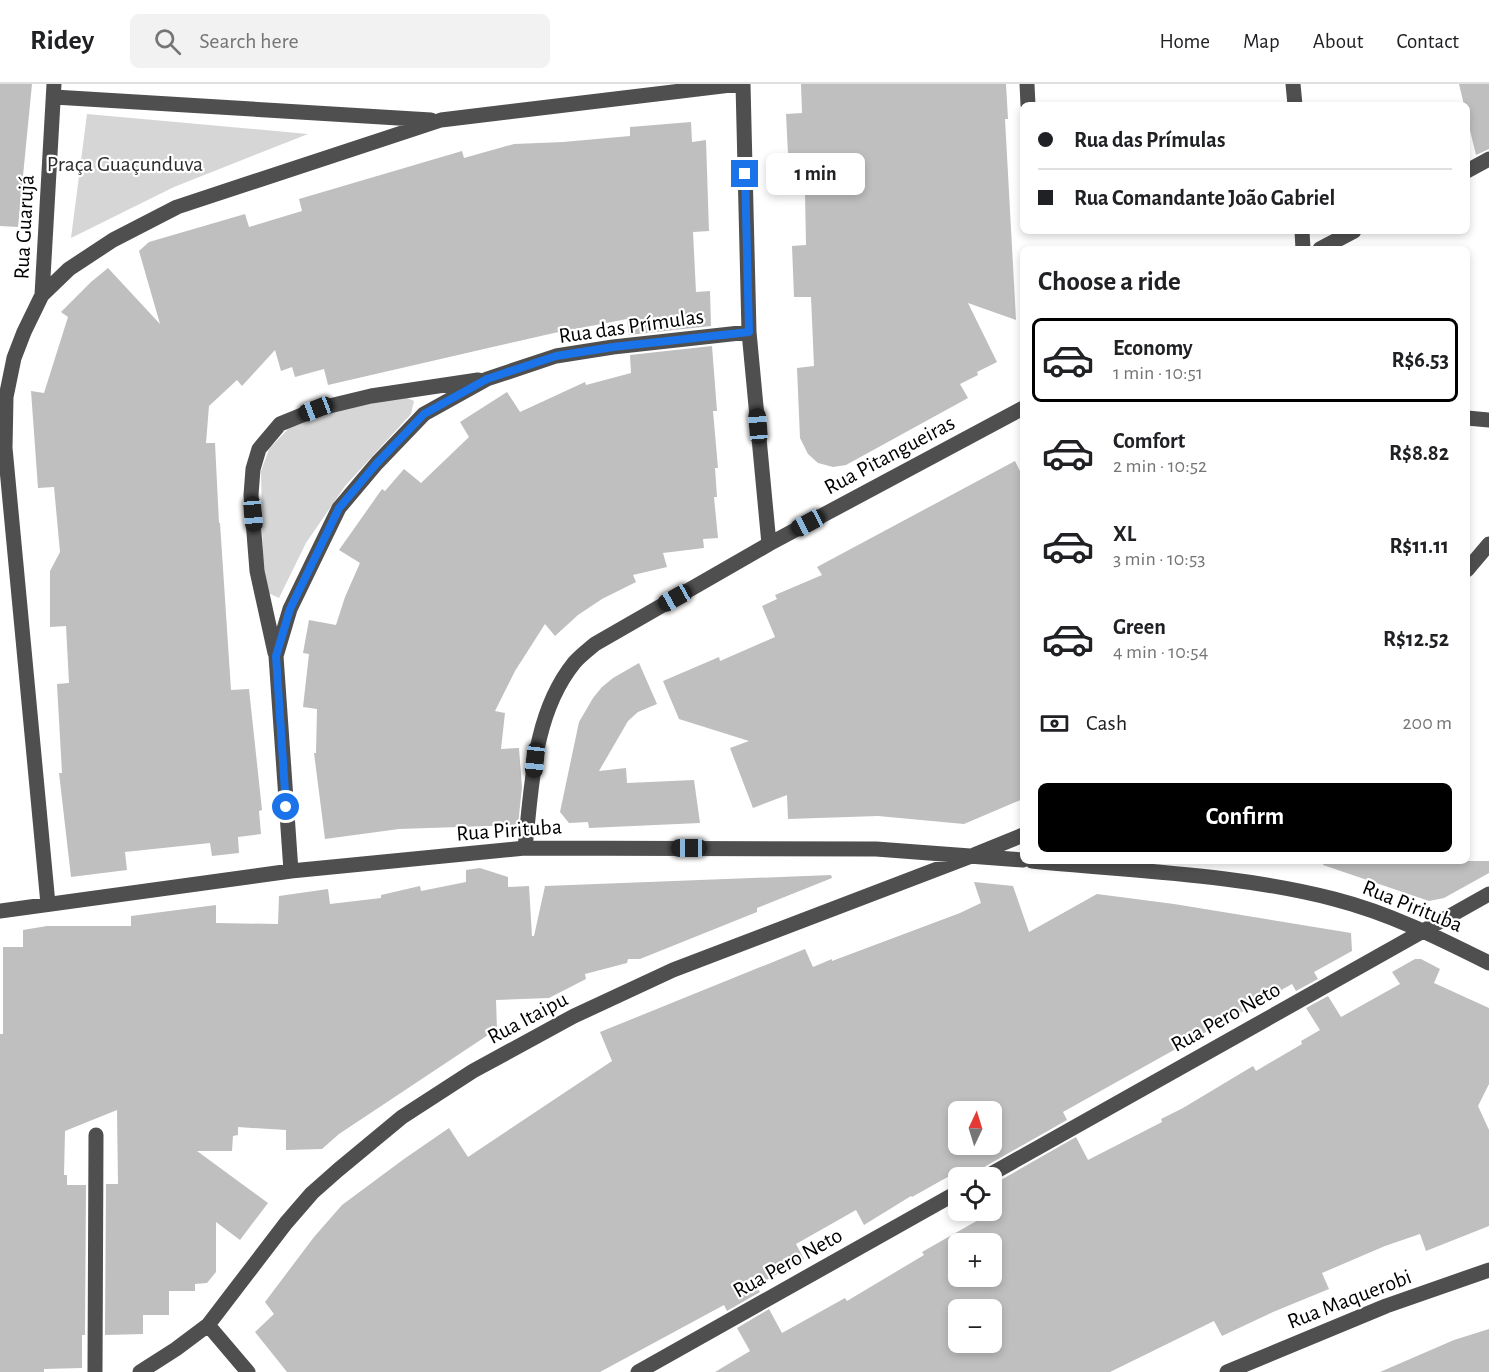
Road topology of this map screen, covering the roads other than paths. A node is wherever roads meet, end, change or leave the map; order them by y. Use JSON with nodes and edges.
{"nodes":[{"id":1,"x":741,"y":84,"type":"edge"},
{"id":2,"x":1027,"y":84,"type":"edge"},
{"id":3,"x":1293,"y":84,"type":"edge"},
{"id":4,"x":54,"y":91,"type":"edge"},
{"id":5,"x":1028,"y":102,"type":"edge"},
{"id":6,"x":1295,"y":102,"type":"edge"},
{"id":7,"x":441,"y":120,"type":"junction"},
{"id":8,"x":1489,"y":159,"type":"edge"},
{"id":9,"x":1470,"y":169,"type":"edge"},
{"id":10,"x":1348,"y":234,"type":"edge"},
{"id":11,"x":1326,"y":246,"type":"edge"},
{"id":12,"x":42,"y":296,"type":"junction"},
{"id":13,"x":749,"y":332,"type":"junction"},
{"id":14,"x":487,"y":379,"type":"junction"},
{"id":15,"x":1020,"y":410,"type":"edge"},
{"id":16,"x":1470,"y":418,"type":"edge"},
{"id":17,"x":1489,"y":420,"type":"edge"},
{"id":18,"x":769,"y":544,"type":"junction"},
{"id":19,"x":1489,"y":544,"type":"edge"},
{"id":20,"x":1470,"y":566,"type":"edge"},
{"id":21,"x":276,"y":656,"type":"junction"},
{"id":22,"x":1020,"y":836,"type":"edge"},
{"id":23,"x":525,"y":848,"type":"junction"},
{"id":24,"x":975,"y":855,"type":"junction"},
{"id":25,"x":1020,"y":860,"type":"edge"},
{"id":26,"x":1063,"y":864,"type":"edge"},
{"id":27,"x":291,"y":871,"type":"junction"},
{"id":28,"x":1489,"y":894,"type":"edge"},
{"id":29,"x":48,"y":904,"type":"junction"},
{"id":30,"x":0,"y":911,"type":"edge"},
{"id":31,"x":1423,"y":931,"type":"junction"},
{"id":32,"x":1489,"y":963,"type":"edge"},
{"id":33,"x":96,"y":1135,"type":"dead end"},
{"id":34,"x":1002,"y":1168,"type":"edge"},
{"id":35,"x":948,"y":1198,"type":"edge"},
{"id":36,"x":1489,"y":1270,"type":"edge"},
{"id":37,"x":208,"y":1325,"type":"junction"},
{"id":38,"x":95,"y":1372,"type":"edge"},
{"id":39,"x":140,"y":1372,"type":"edge"},
{"id":40,"x":248,"y":1372,"type":"edge"},
{"id":41,"x":638,"y":1372,"type":"edge"},
{"id":42,"x":1227,"y":1372,"type":"edge"}],
"edges":[{"from":1,"to":7,"type":"street"},
{"from":1,"to":13,"type":"street"},
{"from":2,"to":5,"type":"street"},
{"from":3,"to":6,"type":"street"},
{"from":4,"to":7,"type":"street"},
{"from":4,"to":12,"type":"street","name":"Rua Guarujá"},
{"from":7,"to":12,"type":"street"},
{"from":8,"to":9,"type":"street"},
{"from":10,"to":11,"type":"street"},
{"from":12,"to":29,"type":"street","name":"Rua Guarujá"},
{"from":13,"to":14,"type":"street","name":"Rua das Prímulas"},
{"from":13,"to":18,"type":"street"},
{"from":14,"to":21,"type":"street","name":"Rua das Prímulas"},
{"from":14,"to":21,"type":"street","name":"Rua das Prímulas"},
{"from":15,"to":18,"type":"street","name":"Rua Pitangueiras"},
{"from":16,"to":17,"type":"street"},
{"from":18,"to":23,"type":"street","name":"Rua Pitangueiras"},
{"from":19,"to":20,"type":"street"},
{"from":21,"to":27,"type":"street","name":"Rua das Prímulas"},
{"from":22,"to":24,"type":"street","name":"Rua Itaipu"},
{"from":23,"to":24,"type":"street","name":"Rua Pirituba"},
{"from":23,"to":27,"type":"street","name":"Rua Pirituba"},
{"from":24,"to":25,"type":"street","name":"Rua Pirituba"},
{"from":24,"to":37,"type":"street","name":"Rua Itaipu"},
{"from":26,"to":31,"type":"street","name":"Rua Pirituba"},
{"from":27,"to":29,"type":"street","name":"Rua Pirituba"},
{"from":28,"to":31,"type":"street","name":"Rua Pero Neto"},
{"from":29,"to":30,"type":"street","name":"Rua Pirituba"},
{"from":31,"to":32,"type":"street","name":"Rua Pirituba"},
{"from":31,"to":34,"type":"street","name":"Rua Pero Neto"},
{"from":33,"to":38,"type":"street"},
{"from":35,"to":41,"type":"street","name":"Rua Pero Neto"},
{"from":36,"to":42,"type":"street","name":"Rua Maquerobi"},
{"from":37,"to":39,"type":"street","name":"Rua Itaipu"},
{"from":37,"to":40,"type":"street"}]}
